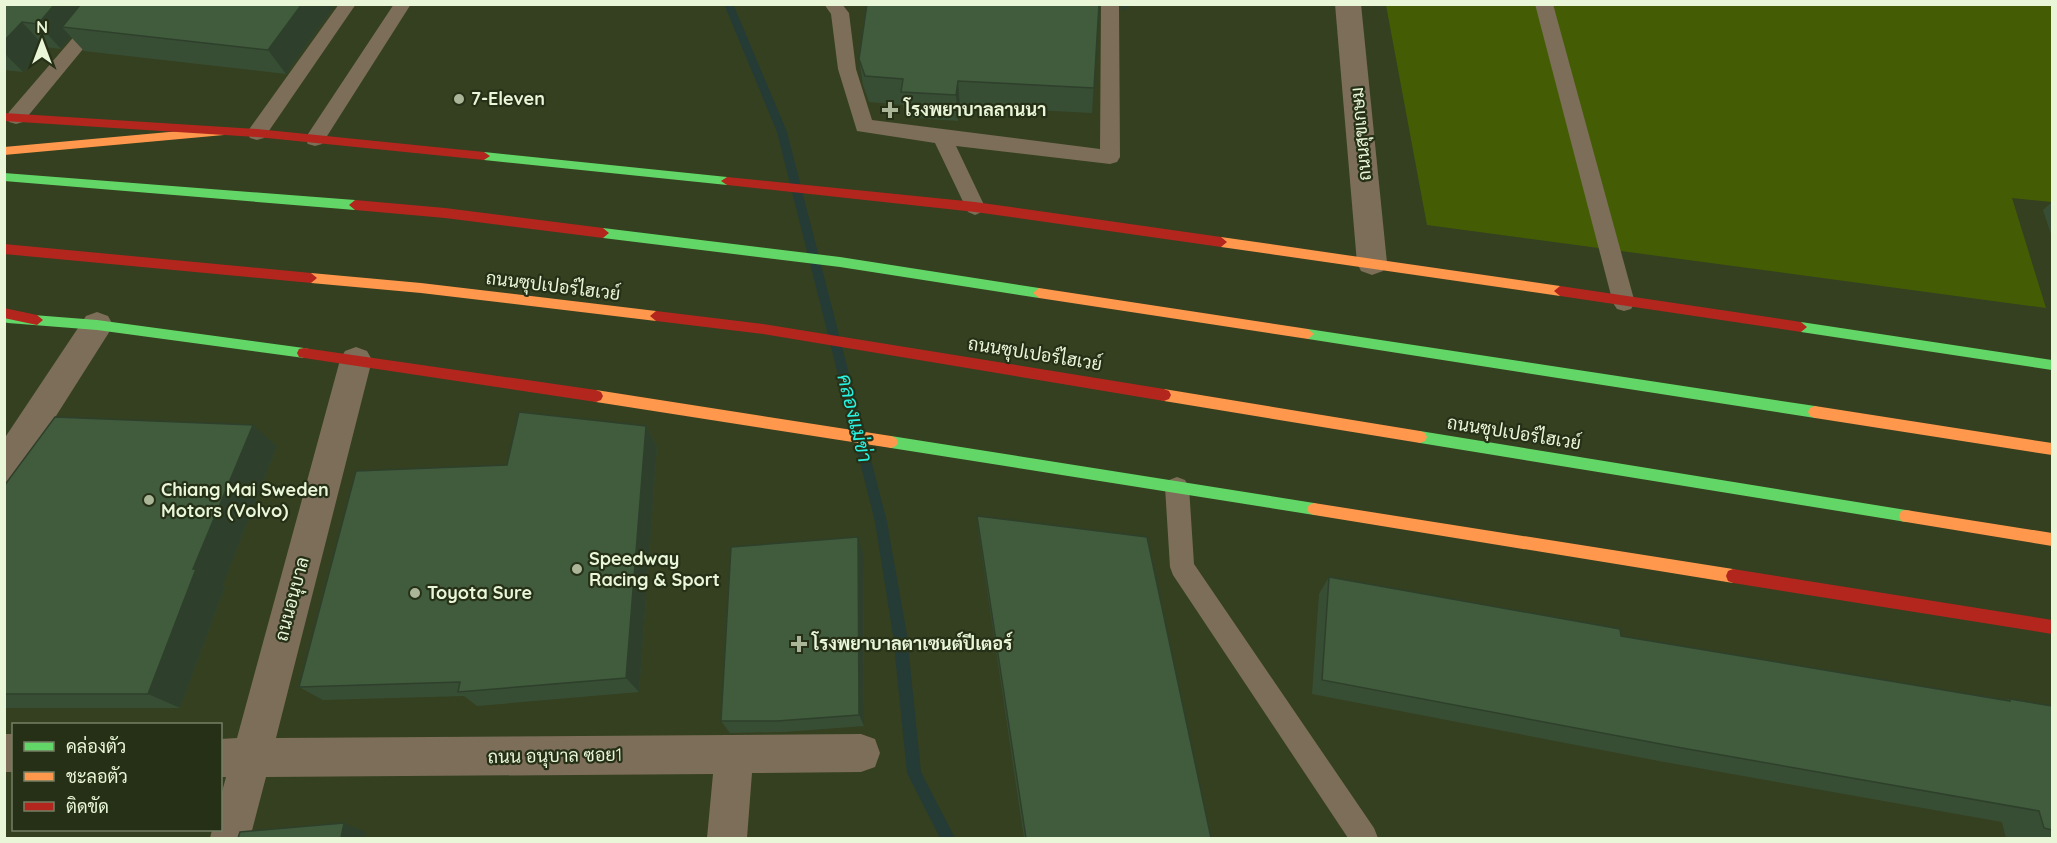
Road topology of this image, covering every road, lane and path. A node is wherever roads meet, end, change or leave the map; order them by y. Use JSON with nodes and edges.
{"nodes":[{"id":1,"x":112,"y":4,"type":"edge"},
{"id":2,"x":348,"y":4,"type":"edge"},
{"id":3,"x":403,"y":4,"type":"edge"},
{"id":4,"x":832,"y":4,"type":"edge"},
{"id":5,"x":1110,"y":4,"type":"edge"},
{"id":6,"x":1348,"y":4,"type":"edge"},
{"id":7,"x":1544,"y":4,"type":"edge"},
{"id":8,"x":10,"y":117,"type":"edge"},
{"id":9,"x":224,"y":131,"type":"junction"},
{"id":10,"x":257,"y":134,"type":"junction"},
{"id":11,"x":942,"y":137,"type":"junction"},
{"id":12,"x":315,"y":139,"type":"junction"},
{"id":13,"x":4,"y":151,"type":"edge"},
{"id":14,"x":4,"y":177,"type":"edge"},
{"id":15,"x":975,"y":207,"type":"junction"},
{"id":16,"x":4,"y":249,"type":"edge"},
{"id":17,"x":1372,"y":263,"type":"junction"},
{"id":18,"x":1624,"y":303,"type":"junction"},
{"id":19,"x":4,"y":313,"type":"edge"},
{"id":20,"x":4,"y":318,"type":"edge"},
{"id":21,"x":37,"y":320,"type":"junction"},
{"id":22,"x":97,"y":326,"type":"junction"},
{"id":23,"x":356,"y":360,"type":"junction"},
{"id":24,"x":2052,"y":365,"type":"edge"},
{"id":25,"x":2052,"y":449,"type":"edge"},
{"id":26,"x":4,"y":468,"type":"edge"},
{"id":27,"x":1178,"y":487,"type":"junction"},
{"id":28,"x":2052,"y":540,"type":"edge"},
{"id":29,"x":2052,"y":627,"type":"edge"},
{"id":30,"x":861,"y":753,"type":"dead end"},
{"id":31,"x":734,"y":754,"type":"junction"},
{"id":32,"x":235,"y":759,"type":"edge"},
{"id":33,"x":230,"y":838,"type":"edge"},
{"id":34,"x":728,"y":838,"type":"edge"},
{"id":35,"x":1364,"y":838,"type":"edge"}],
"edges":[{"from":1,"to":8,"type":"lane"},
{"from":2,"to":10,"type":"lane"},
{"from":3,"to":12,"type":"lane"},
{"from":4,"to":11,"type":"lane"},
{"from":5,"to":11,"type":"lane"},
{"from":6,"to":17,"type":"street","name":"ถนนสุขเกษม"},
{"from":7,"to":18,"type":"lane"},
{"from":8,"to":9,"type":"main road"},
{"from":9,"to":10,"type":"main road"},
{"from":9,"to":13,"type":"main road"},
{"from":10,"to":12,"type":"main road"},
{"from":11,"to":15,"type":"lane"},
{"from":12,"to":15,"type":"main road"},
{"from":14,"to":25,"type":"main road"},
{"from":15,"to":17,"type":"main road"},
{"from":16,"to":28,"type":"main road","name":"ถนนซุปเปอร์ไฮเวย์"},
{"from":17,"to":18,"type":"main road"},
{"from":18,"to":24,"type":"main road"},
{"from":19,"to":21,"type":"main road"},
{"from":20,"to":21,"type":"main road"},
{"from":21,"to":22,"type":"main road"},
{"from":22,"to":23,"type":"main road"},
{"from":22,"to":26,"type":"street"},
{"from":23,"to":27,"type":"main road"},
{"from":23,"to":32,"type":"street","name":"ถนนอนุบาล"},
{"from":27,"to":29,"type":"main road"},
{"from":27,"to":35,"type":"lane"},
{"from":30,"to":31,"type":"street","name":"ถนน อนุบาล ซอย1"},
{"from":31,"to":32,"type":"street","name":"ถนน อนุบาล ซอย1"},
{"from":31,"to":34,"type":"street"},
{"from":32,"to":33,"type":"street","name":"ถนนอนุบาล"}]}
